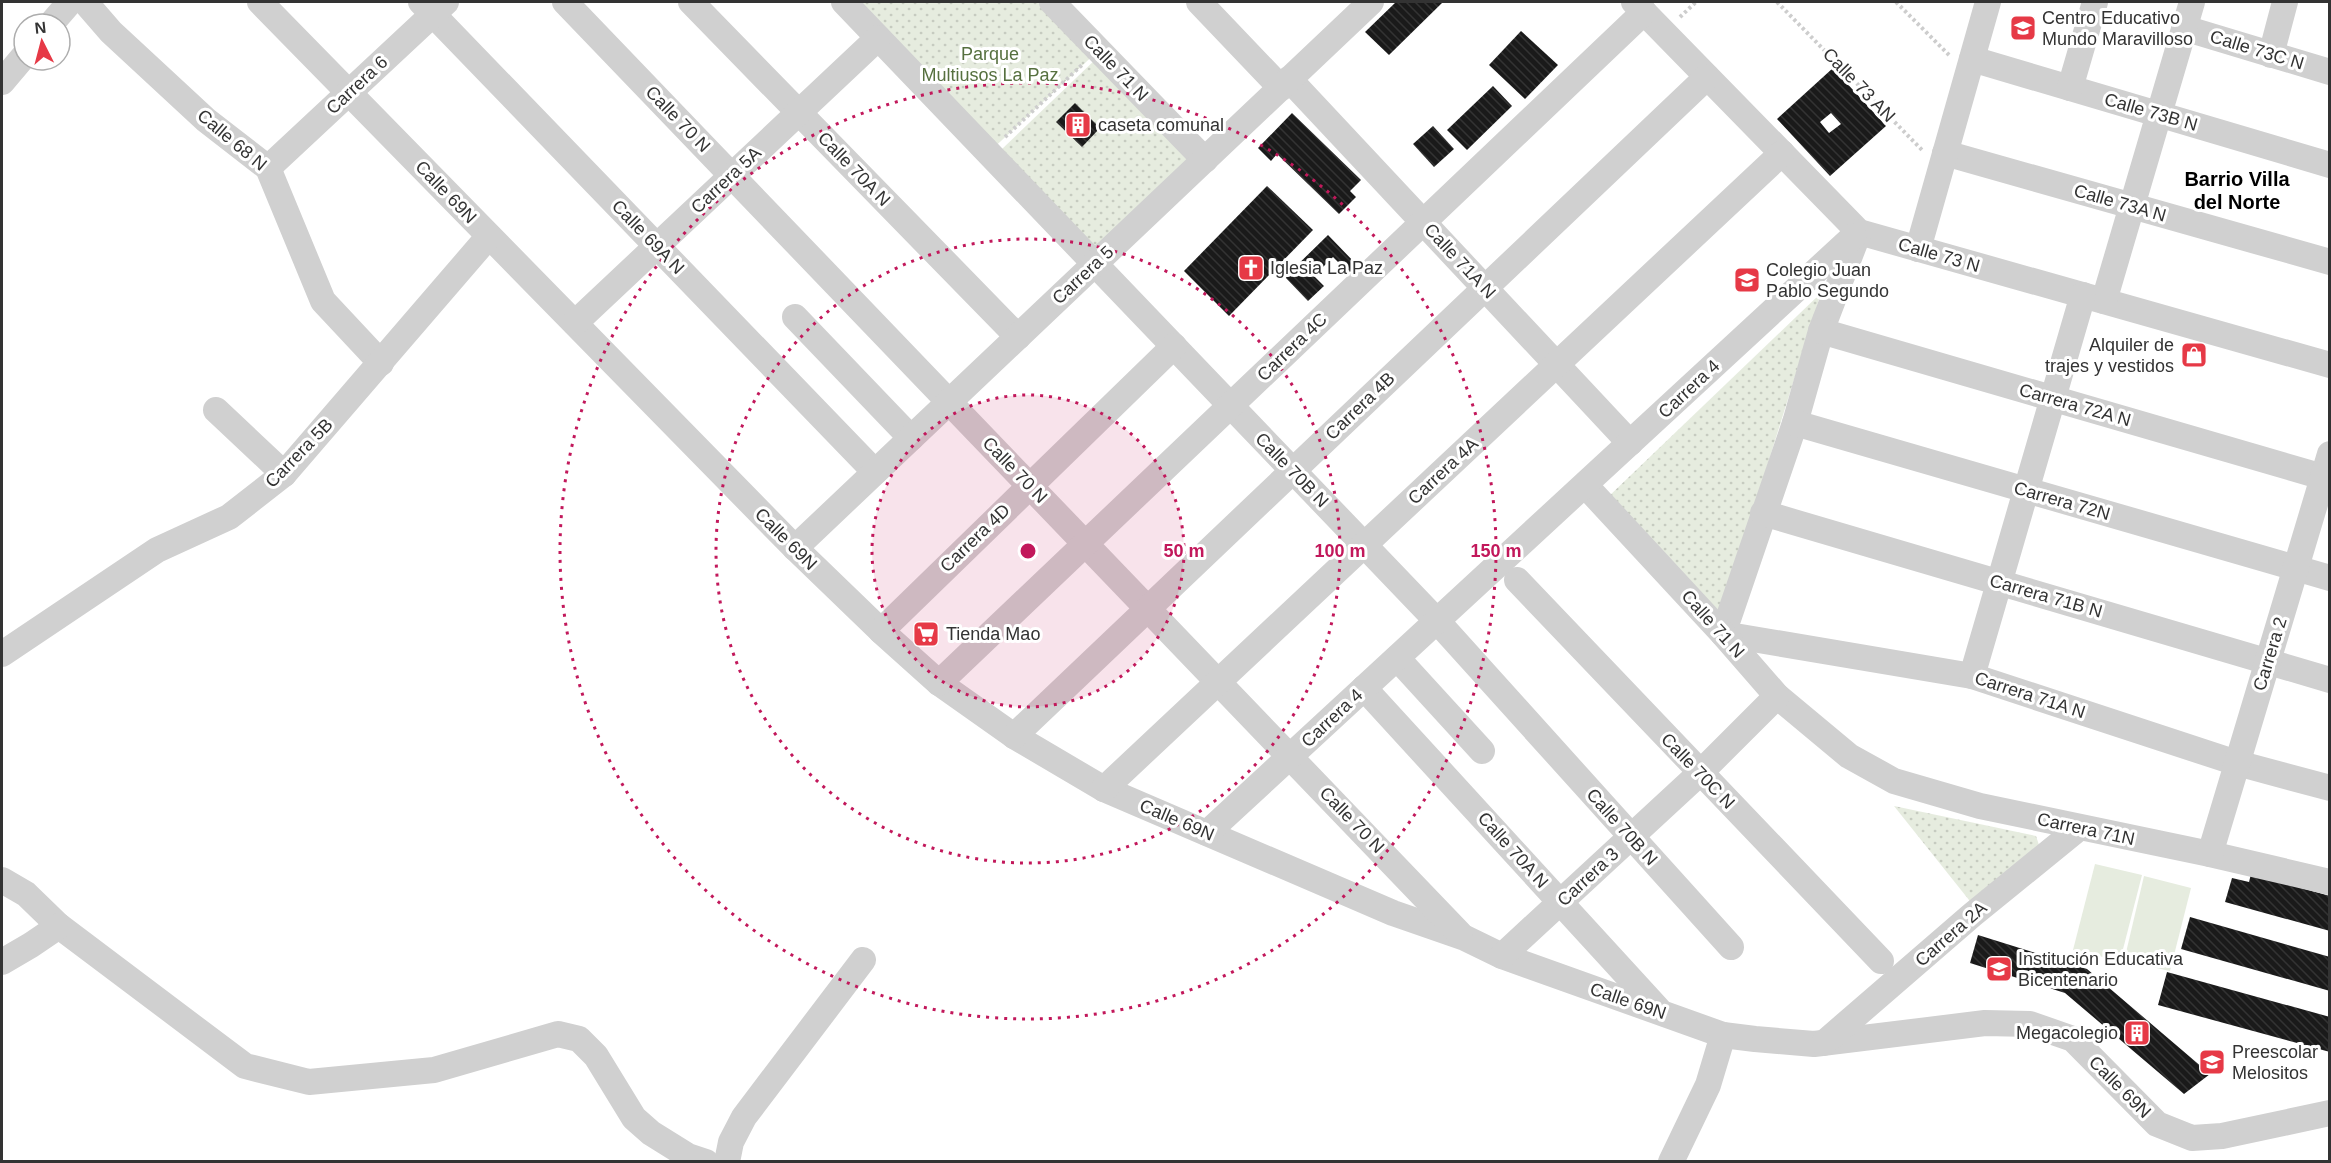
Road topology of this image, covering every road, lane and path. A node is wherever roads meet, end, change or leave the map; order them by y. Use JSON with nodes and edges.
{"nodes":[{"id":1,"x":85,"y":2,"type":"edge"},
{"id":2,"x":260,"y":2,"type":"edge"},
{"id":3,"x":565,"y":2,"type":"edge"},
{"id":4,"x":691,"y":2,"type":"edge"},
{"id":5,"x":844,"y":2,"type":"edge"},
{"id":6,"x":1052,"y":2,"type":"edge"},
{"id":7,"x":1199,"y":2,"type":"edge"},
{"id":8,"x":1777,"y":2,"type":"edge"},
{"id":9,"x":1896,"y":2,"type":"edge"},
{"id":10,"x":1988,"y":2,"type":"edge"},
{"id":11,"x":2095,"y":2,"type":"edge"},
{"id":12,"x":2192,"y":2,"type":"edge"},
{"id":13,"x":2285,"y":2,"type":"edge"},
{"id":14,"x":1364,"y":4,"type":"edge"},
{"id":15,"x":434,"y":6,"type":"edge"},
{"id":16,"x":1639,"y":7,"type":"edge"},
{"id":17,"x":2184,"y":28,"type":"junction"},
{"id":18,"x":878,"y":38,"type":"junction"},
{"id":19,"x":1099,"y":50,"type":"junction"},
{"id":20,"x":2271,"y":54,"type":"junction"},
{"id":21,"x":1969,"y":66,"type":"junction"},
{"id":22,"x":12,"y":70,"type":"edge"},
{"id":23,"x":2330,"y":72,"type":"edge"},
{"id":24,"x":1707,"y":77,"type":"junction"},
{"id":25,"x":2,"y":82,"type":"edge"},
{"id":26,"x":1285,"y":83,"type":"junction"},
{"id":27,"x":2070,"y":88,"type":"junction"},
{"id":28,"x":349,"y":92,"type":"junction"},
{"id":29,"x":799,"y":112,"type":"junction"},
{"id":30,"x":2159,"y":114,"type":"junction"},
{"id":31,"x":988,"y":153,"type":"junction"},
{"id":32,"x":1782,"y":153,"type":"junction"},
{"id":33,"x":1204,"y":160,"type":"junction"},
{"id":34,"x":1943,"y":161,"type":"junction"},
{"id":35,"x":2330,"y":165,"type":"edge"},
{"id":36,"x":268,"y":168,"type":"junction"},
{"id":37,"x":732,"y":175,"type":"junction"},
{"id":38,"x":2132,"y":206,"type":"junction"},
{"id":39,"x":1423,"y":222,"type":"junction"},
{"id":40,"x":1859,"y":232,"type":"junction"},
{"id":41,"x":489,"y":236,"type":"junction"},
{"id":42,"x":657,"y":246,"type":"junction"},
{"id":43,"x":1918,"y":249,"type":"junction"},
{"id":44,"x":2330,"y":262,"type":"edge"},
{"id":45,"x":1095,"y":264,"type":"junction"},
{"id":46,"x":1485,"y":288,"type":"junction"},
{"id":47,"x":2093,"y":298,"type":"junction"},
{"id":48,"x":795,"y":318,"type":"dead end"},
{"id":49,"x":575,"y":323,"type":"junction"},
{"id":50,"x":1821,"y":331,"type":"junction"},
{"id":51,"x":1018,"y":337,"type":"junction"},
{"id":52,"x":1174,"y":346,"type":"junction"},
{"id":53,"x":381,"y":363,"type":"junction"},
{"id":54,"x":1556,"y":365,"type":"junction"},
{"id":55,"x":2330,"y":365,"type":"edge"},
{"id":56,"x":2053,"y":398,"type":"junction"},
{"id":57,"x":949,"y":402,"type":"junction"},
{"id":58,"x":1231,"y":405,"type":"junction"},
{"id":59,"x":216,"y":410,"type":"dead end"},
{"id":60,"x":1795,"y":423,"type":"junction"},
{"id":61,"x":911,"y":438,"type":"junction"},
{"id":62,"x":1630,"y":444,"type":"junction"},
{"id":63,"x":1293,"y":470,"type":"junction"},
{"id":64,"x":2327,"y":470,"type":"edge"},
{"id":65,"x":875,"y":472,"type":"junction"},
{"id":66,"x":284,"y":474,"type":"junction"},
{"id":67,"x":1029,"y":485,"type":"junction"},
{"id":68,"x":1585,"y":485,"type":"junction"},
{"id":69,"x":2026,"y":490,"type":"junction"},
{"id":70,"x":1763,"y":513,"type":"junction"},
{"id":71,"x":1086,"y":543,"type":"junction"},
{"id":72,"x":1364,"y":544,"type":"junction"},
{"id":73,"x":795,"y":548,"type":"junction"},
{"id":74,"x":2295,"y":568,"type":"junction"},
{"id":75,"x":2330,"y":578,"type":"edge"},
{"id":76,"x":1517,"y":580,"type":"dead end"},
{"id":77,"x":1999,"y":582,"type":"junction"},
{"id":78,"x":1148,"y":609,"type":"junction"},
{"id":79,"x":1437,"y":621,"type":"junction"},
{"id":80,"x":881,"y":631,"type":"junction"},
{"id":81,"x":1723,"y":634,"type":"junction"},
{"id":82,"x":2,"y":654,"type":"edge"},
{"id":83,"x":1397,"y":658,"type":"junction"},
{"id":84,"x":2267,"y":662,"type":"junction"},
{"id":85,"x":1972,"y":676,"type":"junction"},
{"id":86,"x":2330,"y":680,"type":"edge"},
{"id":87,"x":1218,"y":682,"type":"junction"},
{"id":88,"x":939,"y":683,"type":"junction"},
{"id":89,"x":1364,"y":688,"type":"junction"},
{"id":90,"x":1777,"y":696,"type":"junction"},
{"id":91,"x":1014,"y":736,"type":"junction"},
{"id":92,"x":1482,"y":751,"type":"dead end"},
{"id":93,"x":1849,"y":756,"type":"joint"},
{"id":94,"x":1290,"y":757,"type":"junction"},
{"id":95,"x":2237,"y":763,"type":"junction"},
{"id":96,"x":1700,"y":773,"type":"junction"},
{"id":97,"x":2330,"y":788,"type":"edge"},
{"id":98,"x":1104,"y":789,"type":"junction"},
{"id":99,"x":2079,"y":828,"type":"junction"},
{"id":100,"x":1207,"y":833,"type":"junction"},
{"id":101,"x":1631,"y":837,"type":"junction"},
{"id":102,"x":2210,"y":854,"type":"junction"},
{"id":103,"x":2,"y":880,"type":"edge"},
{"id":104,"x":2330,"y":882,"type":"edge"},
{"id":105,"x":1560,"y":902,"type":"junction"},
{"id":106,"x":58,"y":926,"type":"junction"},
{"id":107,"x":1465,"y":938,"type":"junction"},
{"id":108,"x":1731,"y":948,"type":"dead end"},
{"id":109,"x":1502,"y":956,"type":"junction"},
{"id":110,"x":863,"y":960,"type":"dead end"},
{"id":111,"x":1881,"y":960,"type":"dead end"},
{"id":112,"x":2,"y":962,"type":"edge"},
{"id":113,"x":1891,"y":986,"type":"junction"},
{"id":114,"x":1661,"y":1012,"type":"junction"},
{"id":115,"x":1915,"y":1033,"type":"junction"},
{"id":116,"x":1723,"y":1035,"type":"junction"},
{"id":117,"x":1824,"y":1043,"type":"junction"},
{"id":118,"x":2330,"y":1113,"type":"edge"},
{"id":119,"x":706,"y":1161,"type":"edge"},
{"id":120,"x":727,"y":1161,"type":"edge"},
{"id":121,"x":1671,"y":1161,"type":"edge"}],
"edges":[{"from":1,"to":36,"type":"street","name":"Calle 68 N"},
{"from":2,"to":28,"type":"street","name":"Calle 69N"},
{"from":3,"to":37,"type":"street","name":"Calle 70 N"},
{"from":4,"to":29,"type":"street","name":"Calle 70A N"},
{"from":5,"to":18,"type":"street","name":"Calle 70B N"},
{"from":6,"to":19,"type":"street","name":"Calle 71 N"},
{"from":7,"to":26,"type":"street","name":"Calle 71A N"},
{"from":8,"to":34,"type":"path","name":"Calle 73 AN"},
{"from":9,"to":21,"type":"path"},
{"from":10,"to":21,"type":"street"},
{"from":11,"to":27,"type":"street"},
{"from":12,"to":17,"type":"street"},
{"from":13,"to":20,"type":"street"},
{"from":14,"to":26,"type":"street","name":"Carrera 5"},
{"from":15,"to":28,"type":"street","name":"Carrera 6"},
{"from":15,"to":42,"type":"street","name":"Calle 69A N"},
{"from":16,"to":24,"type":"street","name":"Calle 73 N"},
{"from":16,"to":39,"type":"street","name":"Carrera 4C"},
{"from":17,"to":20,"type":"street","name":"Calle 73C N"},
{"from":17,"to":30,"type":"street"},
{"from":18,"to":29,"type":"street","name":"Carrera 5A"},
{"from":18,"to":31,"type":"street","name":"Calle 70B N"},
{"from":19,"to":31,"type":"path"},
{"from":19,"to":33,"type":"street","name":"Calle 71 N"},
{"from":20,"to":23,"type":"street","name":"Calle 73C N"},
{"from":21,"to":27,"type":"street","name":"Calle 73B N"},
{"from":21,"to":34,"type":"street"},
{"from":22,"to":25,"type":"street"},
{"from":24,"to":32,"type":"street","name":"Calle 73 N"},
{"from":24,"to":46,"type":"street","name":"Carrera 4B"},
{"from":26,"to":33,"type":"street","name":"Carrera 5"},
{"from":26,"to":39,"type":"street","name":"Calle 71A N"},
{"from":27,"to":30,"type":"street","name":"Calle 73B N"},
{"from":28,"to":36,"type":"street","name":"Carrera 6"},
{"from":28,"to":41,"type":"street","name":"Calle 69N"},
{"from":29,"to":37,"type":"street","name":"Carrera 5A"},
{"from":29,"to":51,"type":"street","name":"Calle 70A N"},
{"from":30,"to":35,"type":"street","name":"Calle 73B N"},
{"from":30,"to":38,"type":"street"},
{"from":31,"to":45,"type":"street","name":"Calle 70B N"},
{"from":32,"to":40,"type":"street","name":"Calle 73 N"},
{"from":32,"to":54,"type":"street","name":"Carrera 4A"},
{"from":33,"to":45,"type":"street","name":"Carrera 5"},
{"from":34,"to":38,"type":"street","name":"Calle 73A N"},
{"from":34,"to":43,"type":"street"},
{"from":36,"to":53,"type":"street","name":"Calle 68 N"},
{"from":37,"to":42,"type":"street","name":"Carrera 5A"},
{"from":37,"to":57,"type":"street","name":"Calle 70 N"},
{"from":38,"to":44,"type":"street","name":"Calle 73A N"},
{"from":38,"to":47,"type":"street"},
{"from":39,"to":46,"type":"street","name":"Calle 71A N"},
{"from":39,"to":58,"type":"street","name":"Carrera 4C"},
{"from":40,"to":43,"type":"street","name":"Calle 73 N"},
{"from":40,"to":50,"type":"street"},
{"from":40,"to":62,"type":"street","name":"Carrera 4"},
{"from":41,"to":49,"type":"street","name":"Calle 69N"},
{"from":41,"to":53,"type":"street","name":"Carrera 5B"},
{"from":42,"to":49,"type":"street","name":"Carrera 5A"},
{"from":42,"to":65,"type":"street","name":"Calle 69A N"},
{"from":43,"to":47,"type":"street","name":"Calle 73 N"},
{"from":45,"to":51,"type":"street","name":"Carrera 5"},
{"from":45,"to":52,"type":"street","name":"Calle 70B N"},
{"from":46,"to":54,"type":"street","name":"Calle 71A N"},
{"from":46,"to":63,"type":"street","name":"Carrera 4B"},
{"from":47,"to":55,"type":"street","name":"Calle 73 N"},
{"from":47,"to":56,"type":"street"},
{"from":48,"to":61,"type":"street"},
{"from":49,"to":73,"type":"street","name":"Calle 69N"},
{"from":50,"to":56,"type":"street","name":"Carrera 72A N"},
{"from":50,"to":60,"type":"street"},
{"from":51,"to":57,"type":"street","name":"Carrera 5"},
{"from":52,"to":58,"type":"street","name":"Calle 70B N"},
{"from":52,"to":67,"type":"street","name":"Carrera 4D"},
{"from":53,"to":66,"type":"street","name":"Carrera 5B"},
{"from":54,"to":62,"type":"street","name":"Calle 71A N"},
{"from":54,"to":72,"type":"street","name":"Carrera 4A"},
{"from":56,"to":64,"type":"street","name":"Carrera 72A N"},
{"from":56,"to":69,"type":"street"},
{"from":57,"to":61,"type":"street","name":"Carrera 5"},
{"from":57,"to":67,"type":"street","name":"Calle 70 N"},
{"from":58,"to":63,"type":"street","name":"Calle 70B N"},
{"from":58,"to":71,"type":"street","name":"Carrera 4C"},
{"from":59,"to":66,"type":"street"},
{"from":60,"to":69,"type":"street","name":"Carrera 72N"},
{"from":60,"to":70,"type":"street"},
{"from":61,"to":65,"type":"street","name":"Carrera 5"},
{"from":62,"to":68,"type":"street","name":"Carrera 4"},
{"from":63,"to":72,"type":"street","name":"Calle 70B N"},
{"from":63,"to":78,"type":"street","name":"Carrera 4B"},
{"from":64,"to":74,"type":"street","name":"Carrera 2"},
{"from":65,"to":73,"type":"street","name":"Carrera 5"},
{"from":66,"to":82,"type":"street","name":"Carrera 5B"},
{"from":67,"to":71,"type":"street","name":"Calle 70 N"},
{"from":67,"to":80,"type":"street","name":"Carrera 4D"},
{"from":68,"to":79,"type":"street","name":"Carrera 4"},
{"from":68,"to":81,"type":"street","name":"Calle 71 N"},
{"from":69,"to":74,"type":"street","name":"Carrera 72N"},
{"from":69,"to":77,"type":"street"},
{"from":70,"to":77,"type":"street","name":"Carrera 71B N"},
{"from":70,"to":81,"type":"street"},
{"from":71,"to":78,"type":"street","name":"Calle 70 N"},
{"from":71,"to":88,"type":"street","name":"Carrera 4C"},
{"from":72,"to":79,"type":"street","name":"Calle 70B N"},
{"from":72,"to":87,"type":"street","name":"Carrera 4A"},
{"from":73,"to":80,"type":"street","name":"Calle 69N"},
{"from":74,"to":75,"type":"street","name":"Carrera 72N"},
{"from":74,"to":84,"type":"street","name":"Carrera 2"},
{"from":76,"to":96,"type":"street","name":"Calle 70C N"},
{"from":77,"to":84,"type":"street","name":"Carrera 71B N"},
{"from":77,"to":85,"type":"street"},
{"from":78,"to":87,"type":"street","name":"Calle 70 N"},
{"from":78,"to":91,"type":"street","name":"Carrera 4B"},
{"from":79,"to":83,"type":"street","name":"Carrera 4"},
{"from":79,"to":101,"type":"street","name":"Calle 70B N"},
{"from":80,"to":88,"type":"street","name":"Calle 69N"},
{"from":81,"to":85,"type":"street","name":"Carrera 71A N"},
{"from":81,"to":90,"type":"street","name":"Calle 71 N"},
{"from":83,"to":89,"type":"street","name":"Carrera 4"},
{"from":83,"to":92,"type":"street"},
{"from":84,"to":86,"type":"street","name":"Carrera 71B N"},
{"from":84,"to":95,"type":"street","name":"Carrera 2"},
{"from":85,"to":95,"type":"street","name":"Carrera 71A N"},
{"from":87,"to":94,"type":"street","name":"Calle 70 N"},
{"from":87,"to":98,"type":"street","name":"Carrera 4A"},
{"from":88,"to":91,"type":"street","name":"Calle 69N"},
{"from":89,"to":94,"type":"street","name":"Carrera 4"},
{"from":89,"to":105,"type":"street","name":"Calle 70A N"},
{"from":90,"to":93,"type":"street","name":"Calle 71 N"},
{"from":90,"to":96,"type":"street","name":"Carrera 3"},
{"from":91,"to":98,"type":"street","name":"Calle 69N"},
{"from":93,"to":99,"type":"street","name":"Carrera 71N"},
{"from":94,"to":100,"type":"street","name":"Carrera 4"},
{"from":94,"to":107,"type":"street","name":"Calle 70 N"},
{"from":95,"to":97,"type":"street","name":"Carrera 71A N"},
{"from":95,"to":102,"type":"street","name":"Carrera 2"},
{"from":96,"to":101,"type":"street","name":"Carrera 3"},
{"from":96,"to":111,"type":"street","name":"Calle 70C N"},
{"from":98,"to":100,"type":"street","name":"Calle 69N"},
{"from":99,"to":102,"type":"street","name":"Carrera 71N"},
{"from":99,"to":113,"type":"street","name":"Carrera 2A"},
{"from":100,"to":107,"type":"street","name":"Calle 69N"},
{"from":101,"to":105,"type":"street","name":"Carrera 3"},
{"from":101,"to":108,"type":"street","name":"Calle 70B N"},
{"from":102,"to":104,"type":"street","name":"Carrera 71N"},
{"from":103,"to":106,"type":"street"},
{"from":105,"to":109,"type":"street","name":"Carrera 3"},
{"from":105,"to":114,"type":"street","name":"Calle 70A N"},
{"from":106,"to":112,"type":"street"},
{"from":106,"to":119,"type":"street"},
{"from":107,"to":109,"type":"street","name":"Calle 69N"},
{"from":109,"to":114,"type":"street","name":"Calle 69N"},
{"from":110,"to":120,"type":"street"},
{"from":113,"to":115,"type":"street"},
{"from":113,"to":117,"type":"street","name":"Carrera 2A"},
{"from":114,"to":116,"type":"street","name":"Calle 69N"},
{"from":115,"to":117,"type":"street","name":"Calle 69N"},
{"from":115,"to":118,"type":"street","name":"Calle 69N"},
{"from":116,"to":117,"type":"street","name":"Calle 69N"},
{"from":116,"to":121,"type":"street"}]}
